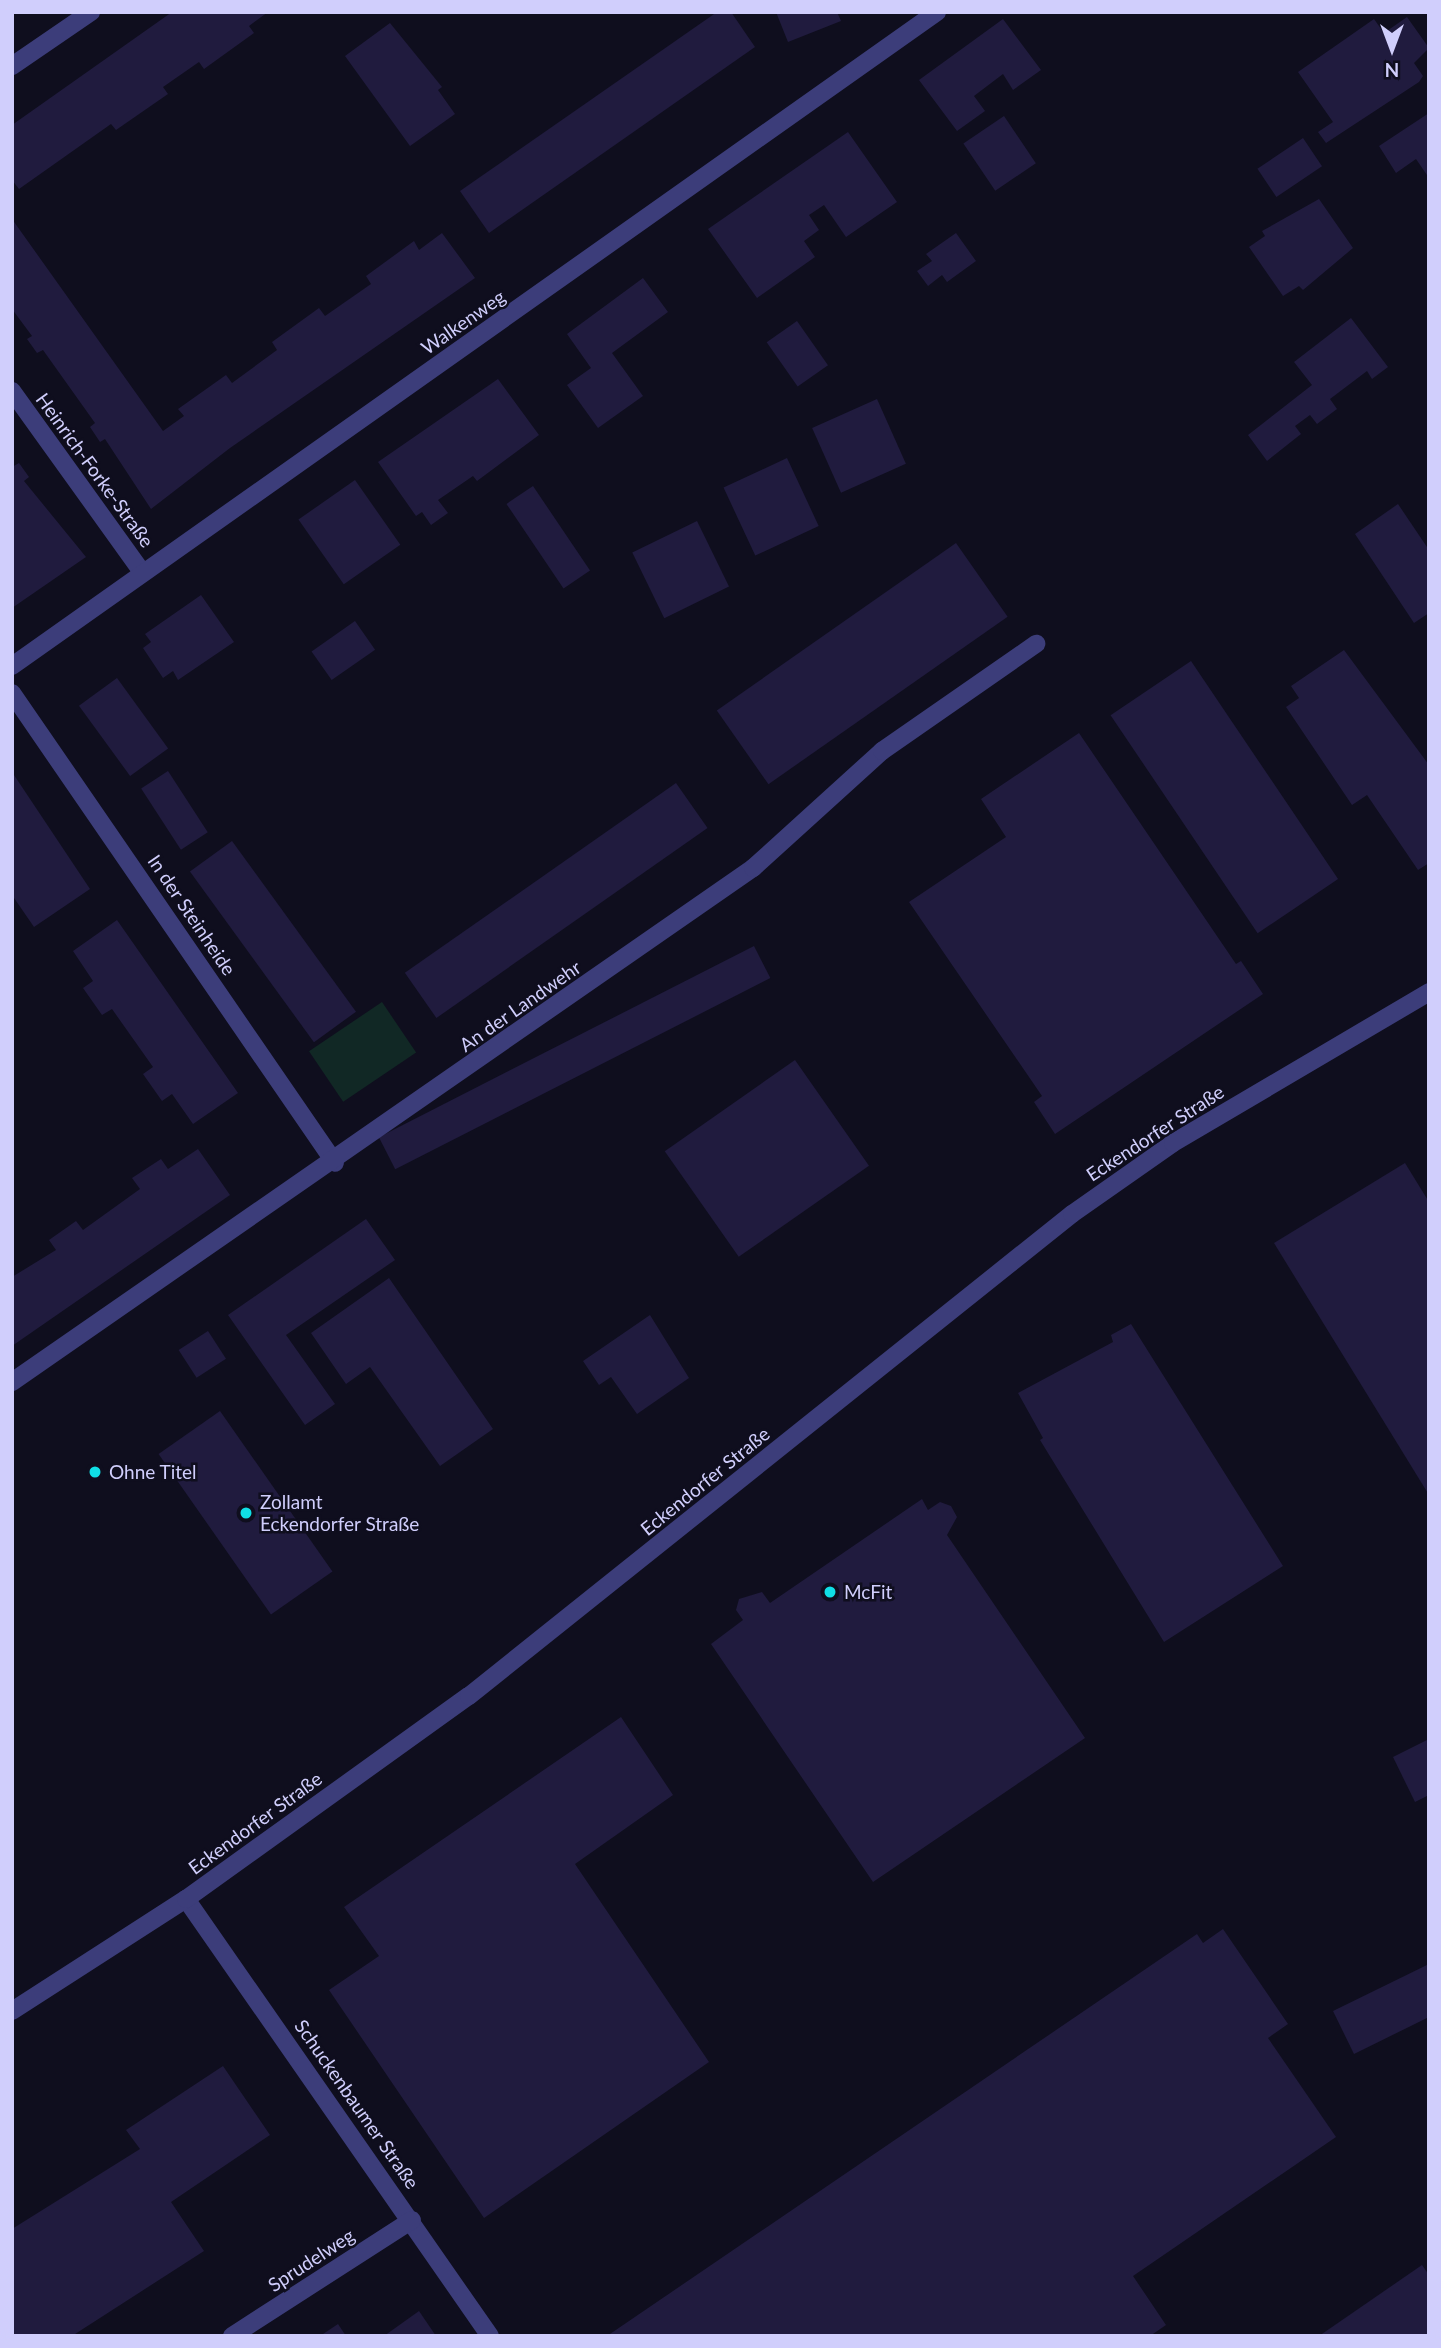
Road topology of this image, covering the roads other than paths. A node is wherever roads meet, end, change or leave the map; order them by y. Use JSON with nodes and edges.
{"nodes":[{"id":1,"x":91,"y":12,"type":"edge"},
{"id":2,"x":937,"y":12,"type":"edge"},
{"id":3,"x":12,"y":66,"type":"edge"},
{"id":4,"x":12,"y":391,"type":"edge"},
{"id":5,"x":143,"y":573,"type":"junction"},
{"id":6,"x":1037,"y":644,"type":"dead end"},
{"id":7,"x":12,"y":666,"type":"edge"},
{"id":8,"x":12,"y":693,"type":"edge"},
{"id":9,"x":1429,"y":992,"type":"edge"},
{"id":10,"x":335,"y":1163,"type":"junction"},
{"id":11,"x":12,"y":1382,"type":"edge"},
{"id":12,"x":186,"y":1899,"type":"junction"},
{"id":13,"x":12,"y":2011,"type":"edge"},
{"id":14,"x":412,"y":2220,"type":"junction"},
{"id":15,"x":232,"y":2336,"type":"edge"},
{"id":16,"x":490,"y":2336,"type":"edge"}],
"edges":[{"from":1,"to":3,"type":"street"},
{"from":2,"to":5,"type":"street","name":"Walkenweg"},
{"from":4,"to":5,"type":"street","name":"Heinrich-Forke-Straße"},
{"from":5,"to":7,"type":"street","name":"Walkenweg"},
{"from":6,"to":10,"type":"street","name":"An der Landwehr"},
{"from":8,"to":10,"type":"street","name":"In der Steinheide"},
{"from":9,"to":12,"type":"street","name":"Eckendorfer Straße"},
{"from":10,"to":11,"type":"street","name":"An der Landwehr"},
{"from":12,"to":13,"type":"street","name":"Eckendorfer Straße"},
{"from":12,"to":14,"type":"street","name":"Schuckenbaumer Straße"},
{"from":14,"to":15,"type":"street","name":"Sprudelweg"},
{"from":14,"to":16,"type":"street","name":"Schuckenbaumer Straße"}]}
